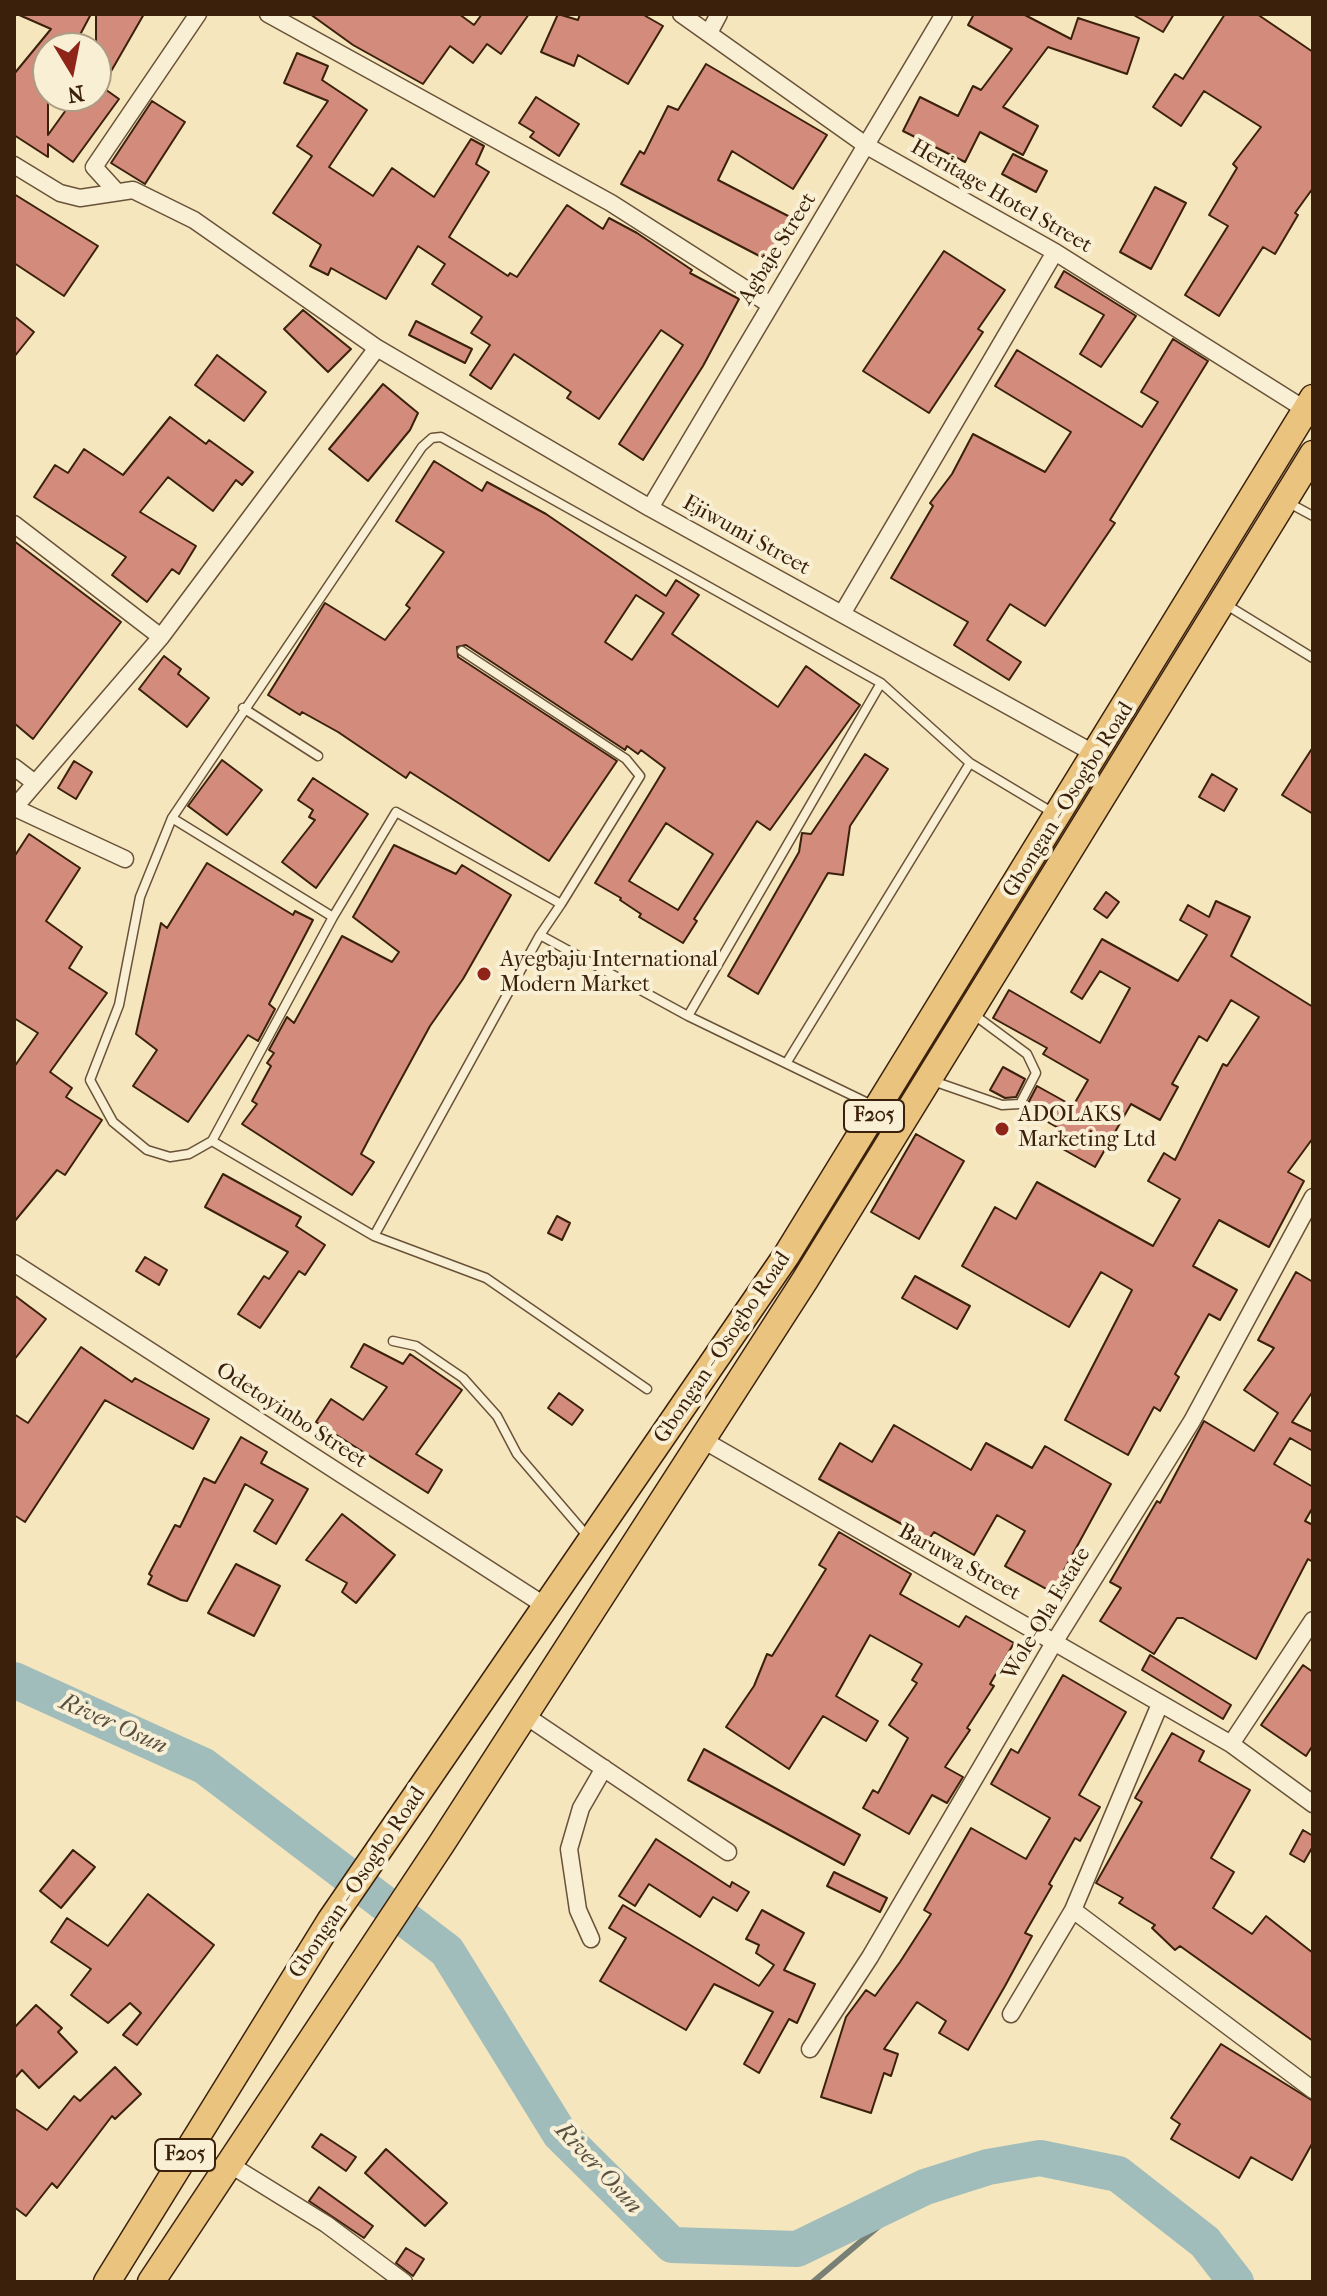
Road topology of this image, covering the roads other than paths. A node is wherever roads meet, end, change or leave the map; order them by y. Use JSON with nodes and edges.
{"nodes":[{"id":1,"x":198,"y":14,"type":"edge"},
{"id":2,"x":268,"y":14,"type":"edge"},
{"id":3,"x":681,"y":14,"type":"edge"},
{"id":4,"x":719,"y":14,"type":"edge"},
{"id":5,"x":944,"y":14,"type":"edge"},
{"id":6,"x":710,"y":31,"type":"junction"},
{"id":7,"x":867,"y":146,"type":"junction"},
{"id":8,"x":14,"y":165,"type":"edge"},
{"id":9,"x":115,"y":190,"type":"junction"},
{"id":10,"x":1055,"y":252,"type":"junction"},
{"id":11,"x":769,"y":304,"type":"junction"},
{"id":12,"x":377,"y":348,"type":"junction"},
{"id":13,"x":1309,"y":404,"type":"edge"},
{"id":14,"x":1313,"y":454,"type":"edge"},
{"id":15,"x":1285,"y":500,"type":"junction"},
{"id":16,"x":650,"y":508,"type":"junction"},
{"id":17,"x":1313,"y":516,"type":"edge"},
{"id":18,"x":14,"y":524,"type":"edge"},
{"id":19,"x":1222,"y":603,"type":"junction"},
{"id":20,"x":842,"y":614,"type":"junction"},
{"id":21,"x":161,"y":637,"type":"junction"},
{"id":22,"x":462,"y":651,"type":"dead end"},
{"id":23,"x":1313,"y":658,"type":"edge"},
{"id":24,"x":881,"y":683,"type":"junction"},
{"id":25,"x":243,"y":708,"type":"junction"},
{"id":26,"x":1097,"y":755,"type":"junction"},
{"id":27,"x":318,"y":756,"type":"dead end"},
{"id":28,"x":970,"y":763,"type":"junction"},
{"id":29,"x":14,"y":767,"type":"edge"},
{"id":30,"x":35,"y":783,"type":"junction"},
{"id":31,"x":14,"y":808,"type":"edge"},
{"id":32,"x":1059,"y":816,"type":"junction"},
{"id":33,"x":172,"y":818,"type":"junction"},
{"id":34,"x":125,"y":859,"type":"dead end"},
{"id":35,"x":561,"y":904,"type":"junction"},
{"id":36,"x":333,"y":917,"type":"junction"},
{"id":37,"x":540,"y":935,"type":"junction"},
{"id":38,"x":970,"y":1012,"type":"junction"},
{"id":39,"x":688,"y":1016,"type":"junction"},
{"id":40,"x":787,"y":1062,"type":"junction"},
{"id":41,"x":928,"y":1080,"type":"junction"},
{"id":42,"x":879,"y":1108,"type":"junction"},
{"id":43,"x":212,"y":1141,"type":"junction"},
{"id":44,"x":1313,"y":1197,"type":"edge"},
{"id":45,"x":374,"y":1236,"type":"junction"},
{"id":46,"x":14,"y":1263,"type":"edge"},
{"id":47,"x":393,"y":1341,"type":"dead end"},
{"id":48,"x":647,"y":1389,"type":"dead end"},
{"id":49,"x":703,"y":1440,"type":"junction"},
{"id":50,"x":592,"y":1542,"type":"junction"},
{"id":51,"x":544,"y":1605,"type":"junction"},
{"id":52,"x":1313,"y":1620,"type":"edge"},
{"id":53,"x":1055,"y":1641,"type":"junction"},
{"id":54,"x":1160,"y":1704,"type":"junction"},
{"id":55,"x":523,"y":1714,"type":"junction"},
{"id":56,"x":1231,"y":1744,"type":"junction"},
{"id":57,"x":604,"y":1768,"type":"junction"},
{"id":58,"x":1313,"y":1804,"type":"edge"},
{"id":59,"x":728,"y":1852,"type":"dead end"},
{"id":60,"x":1073,"y":1910,"type":"junction"},
{"id":61,"x":591,"y":1939,"type":"dead end"},
{"id":62,"x":1011,"y":2014,"type":"dead end"},
{"id":63,"x":810,"y":2049,"type":"dead end"},
{"id":64,"x":1313,"y":2090,"type":"edge"},
{"id":65,"x":229,"y":2164,"type":"junction"},
{"id":66,"x":107,"y":2282,"type":"edge"},
{"id":67,"x":151,"y":2282,"type":"edge"},
{"id":68,"x":404,"y":2282,"type":"edge"}],
"edges":[{"from":1,"to":9,"type":"street"},
{"from":2,"to":11,"type":"street"},
{"from":3,"to":6,"type":"street","name":"Heritage Hotel Street"},
{"from":4,"to":6,"type":"street"},
{"from":5,"to":7,"type":"street","name":"Agbaje Street"},
{"from":6,"to":7,"type":"street","name":"Heritage Hotel Street"},
{"from":7,"to":10,"type":"street","name":"Heritage Hotel Street"},
{"from":7,"to":11,"type":"street","name":"Agbaje Street"},
{"from":8,"to":9,"type":"street","name":"Ejiwumi Street"},
{"from":9,"to":12,"type":"street","name":"Ejiwumi Street"},
{"from":10,"to":13,"type":"street","name":"Heritage Hotel Street"},
{"from":10,"to":20,"type":"street"},
{"from":11,"to":16,"type":"street","name":"Agbaje Street"},
{"from":12,"to":16,"type":"street","name":"Ejiwumi Street"},
{"from":12,"to":21,"type":"street"},
{"from":13,"to":26,"type":"main road","name":"Gbongan - Osogbo Road","number":"F205"},
{"from":14,"to":15,"type":"main road","name":"Gbongan - Osogbo Road","number":"F205"},
{"from":15,"to":17,"type":"lane"},
{"from":15,"to":19,"type":"main road","name":"Gbongan - Osogbo Road","number":"F205"},
{"from":16,"to":20,"type":"street","name":"Ejiwumi Street"},
{"from":18,"to":21,"type":"street"},
{"from":19,"to":23,"type":"lane"},
{"from":19,"to":38,"type":"main road","name":"Gbongan - Osogbo Road","number":"F205"},
{"from":20,"to":26,"type":"street","name":"Ejiwumi Street"},
{"from":21,"to":30,"type":"street"},
{"from":22,"to":35,"type":"lane"},
{"from":24,"to":25,"type":"lane"},
{"from":24,"to":28,"type":"lane"},
{"from":24,"to":39,"type":"lane"},
{"from":25,"to":27,"type":"lane"},
{"from":25,"to":33,"type":"lane"},
{"from":26,"to":32,"type":"main road","name":"Gbongan - Osogbo Road","number":"F205"},
{"from":28,"to":32,"type":"lane"},
{"from":28,"to":40,"type":"lane"},
{"from":29,"to":30,"type":"street"},
{"from":30,"to":31,"type":"street"},
{"from":31,"to":34,"type":"street"},
{"from":32,"to":42,"type":"main road","name":"Gbongan - Osogbo Road","number":"F205"},
{"from":33,"to":36,"type":"lane"},
{"from":33,"to":43,"type":"lane"},
{"from":35,"to":36,"type":"lane"},
{"from":35,"to":37,"type":"lane"},
{"from":36,"to":43,"type":"lane"},
{"from":37,"to":39,"type":"lane"},
{"from":37,"to":45,"type":"lane"},
{"from":38,"to":41,"type":"main road","name":"Gbongan - Osogbo Road","number":"F205"},
{"from":38,"to":41,"type":"lane"},
{"from":39,"to":40,"type":"lane"},
{"from":40,"to":42,"type":"lane"},
{"from":41,"to":49,"type":"main road","name":"Gbongan - Osogbo Road","number":"F205"},
{"from":42,"to":50,"type":"main road","name":"Gbongan - Osogbo Road","number":"F205"},
{"from":43,"to":45,"type":"lane"},
{"from":44,"to":53,"type":"street","name":"Wole-Ola Estate"},
{"from":45,"to":48,"type":"lane"},
{"from":46,"to":51,"type":"street","name":"Odetoyinbo Street"},
{"from":47,"to":50,"type":"lane"},
{"from":49,"to":53,"type":"street","name":"Baruwa Street"},
{"from":49,"to":55,"type":"main road","name":"Gbongan - Osogbo Road","number":"F205"},
{"from":50,"to":51,"type":"main road","name":"Gbongan - Osogbo Road","number":"F205"},
{"from":51,"to":66,"type":"main road","name":"Gbongan - Osogbo Road","number":"F205"},
{"from":52,"to":56,"type":"street"},
{"from":53,"to":54,"type":"street","name":"Baruwa Street"},
{"from":53,"to":63,"type":"street","name":"Wole-Ola Estate"},
{"from":54,"to":56,"type":"street","name":"Baruwa Street"},
{"from":54,"to":60,"type":"street"},
{"from":55,"to":57,"type":"street"},
{"from":55,"to":65,"type":"main road","name":"Gbongan - Osogbo Road","number":"F205"},
{"from":56,"to":58,"type":"street","name":"Baruwa Street"},
{"from":57,"to":59,"type":"street"},
{"from":57,"to":61,"type":"street"},
{"from":60,"to":62,"type":"street"},
{"from":60,"to":64,"type":"street"},
{"from":65,"to":67,"type":"main road","name":"Gbongan - Osogbo Road","number":"F205"},
{"from":65,"to":68,"type":"street"}]}
